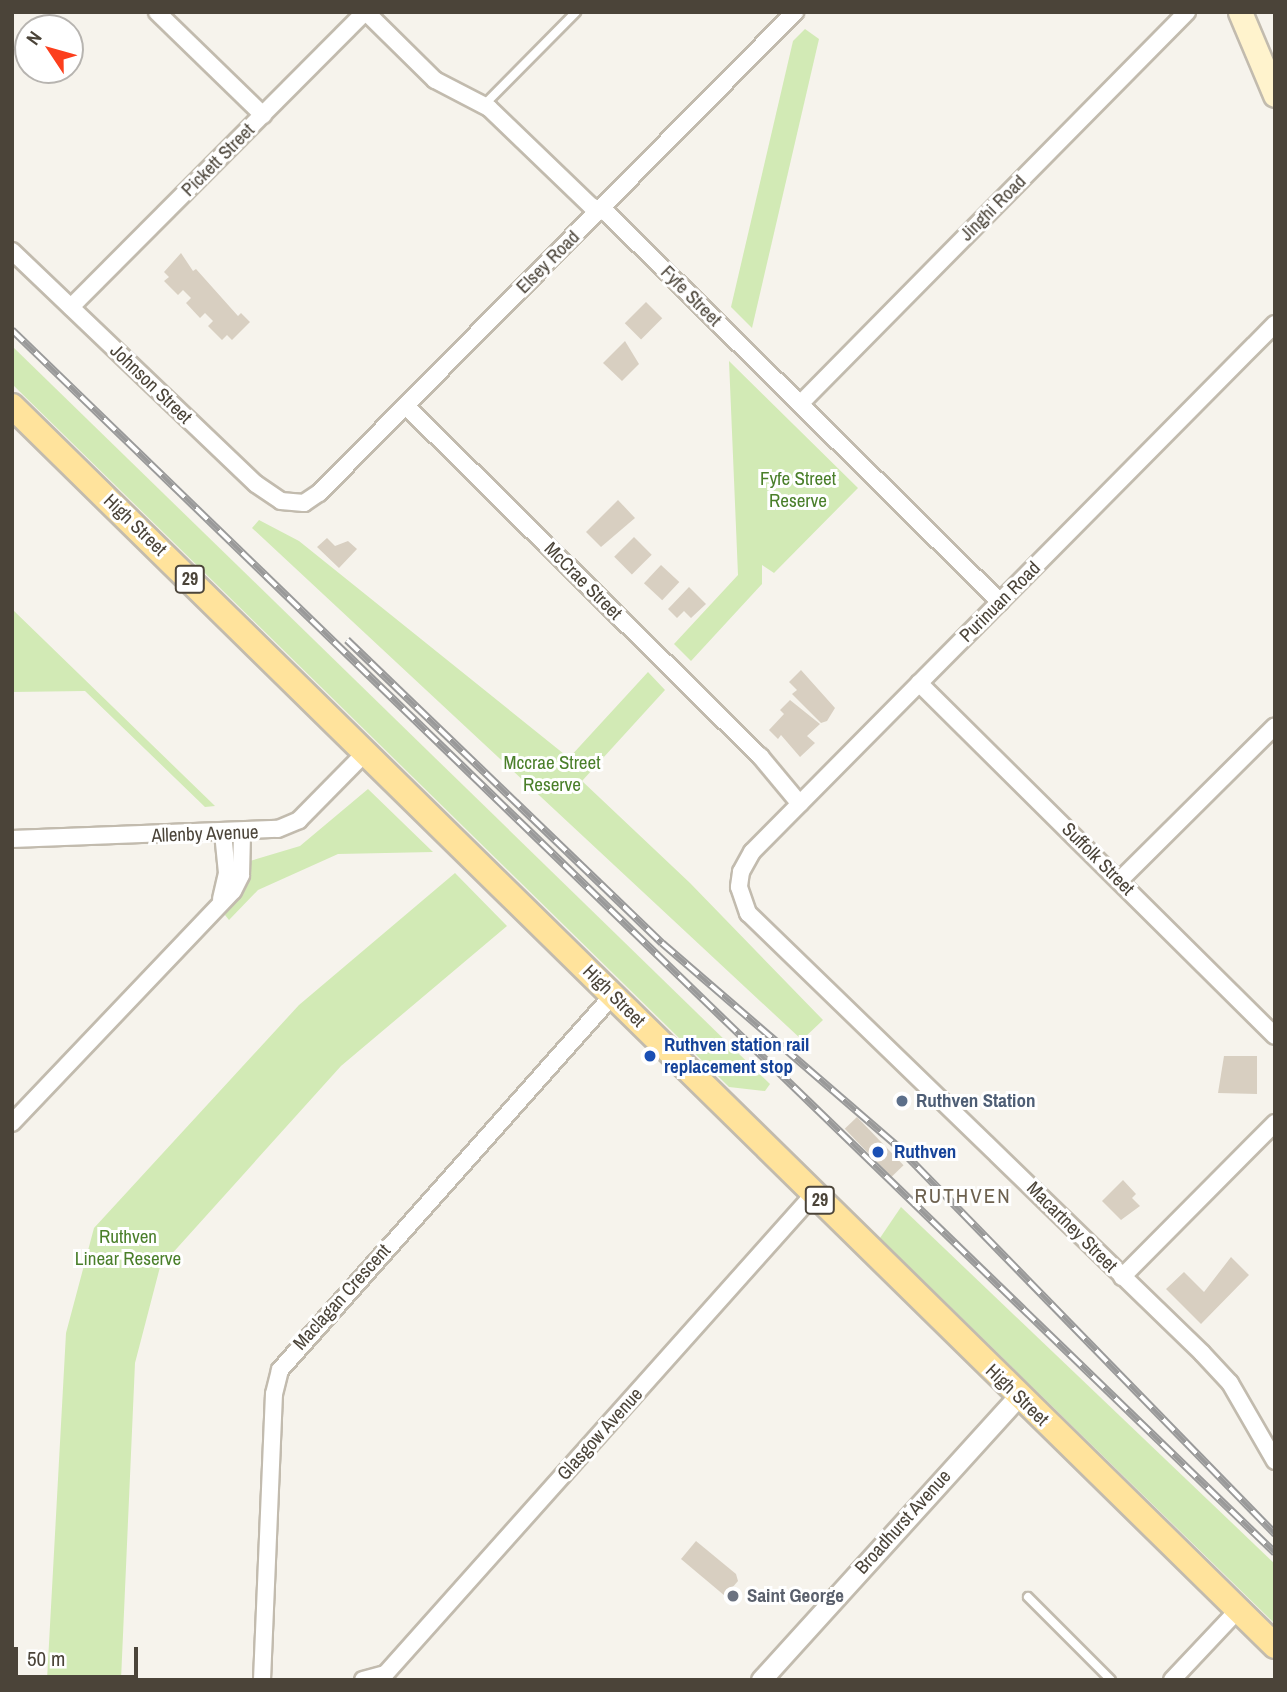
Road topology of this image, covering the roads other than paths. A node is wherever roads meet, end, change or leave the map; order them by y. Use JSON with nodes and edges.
{"nodes":[{"id":1,"x":157,"y":12,"type":"edge"},
{"id":2,"x":365,"y":12,"type":"edge"},
{"id":3,"x":576,"y":12,"type":"edge"},
{"id":4,"x":795,"y":12,"type":"edge"},
{"id":5,"x":1187,"y":12,"type":"edge"},
{"id":6,"x":1240,"y":12,"type":"edge"},
{"id":7,"x":1275,"y":94,"type":"edge"},
{"id":8,"x":484,"y":105,"type":"junction"},
{"id":9,"x":263,"y":114,"type":"junction"},
{"id":10,"x":600,"y":210,"type":"junction"},
{"id":11,"x":12,"y":251,"type":"edge"},
{"id":12,"x":71,"y":307,"type":"junction"},
{"id":13,"x":1275,"y":324,"type":"edge"},
{"id":14,"x":800,"y":404,"type":"junction"},
{"id":15,"x":12,"y":406,"type":"edge"},
{"id":16,"x":406,"y":406,"type":"junction"},
{"id":17,"x":298,"y":505,"type":"joint"},
{"id":18,"x":1000,"y":602,"type":"junction"},
{"id":19,"x":919,"y":683,"type":"junction"},
{"id":20,"x":1275,"y":726,"type":"edge"},
{"id":21,"x":367,"y":751,"type":"junction"},
{"id":22,"x":804,"y":800,"type":"junction"},
{"id":23,"x":223,"y":833,"type":"junction"},
{"id":24,"x":242,"y":833,"type":"junction"},
{"id":25,"x":12,"y":839,"type":"edge"},
{"id":26,"x":1120,"y":880,"type":"junction"},
{"id":27,"x":739,"y":887,"type":"joint"},
{"id":28,"x":216,"y":907,"type":"junction"},
{"id":29,"x":613,"y":995,"type":"junction"},
{"id":30,"x":1275,"y":1036,"type":"edge"},
{"id":31,"x":12,"y":1123,"type":"edge"},
{"id":32,"x":1275,"y":1123,"type":"edge"},
{"id":33,"x":814,"y":1194,"type":"junction"},
{"id":34,"x":1122,"y":1277,"type":"junction"},
{"id":35,"x":1018,"y":1397,"type":"junction"},
{"id":36,"x":1275,"y":1461,"type":"edge"},
{"id":37,"x":1028,"y":1597,"type":"dead end"},
{"id":38,"x":1237,"y":1611,"type":"junction"},
{"id":39,"x":1275,"y":1646,"type":"edge"},
{"id":40,"x":382,"y":1677,"type":"edge"},
{"id":41,"x":262,"y":1680,"type":"edge"},
{"id":42,"x":363,"y":1680,"type":"edge"},
{"id":43,"x":761,"y":1680,"type":"edge"},
{"id":44,"x":1111,"y":1680,"type":"edge"},
{"id":45,"x":1172,"y":1680,"type":"edge"}],
"edges":[{"from":1,"to":9,"type":"street"},
{"from":2,"to":8,"type":"street","name":"Fyfe Street"},
{"from":2,"to":9,"type":"street","name":"Pickett Street"},
{"from":3,"to":8,"type":"lane"},
{"from":4,"to":10,"type":"street","name":"Elsey Road"},
{"from":5,"to":14,"type":"street","name":"Jinghi Road"},
{"from":6,"to":7,"type":"main road"},
{"from":8,"to":10,"type":"street","name":"Fyfe Street"},
{"from":9,"to":12,"type":"street","name":"Pickett Street"},
{"from":10,"to":14,"type":"street","name":"Fyfe Street"},
{"from":10,"to":16,"type":"street","name":"Elsey Road"},
{"from":11,"to":12,"type":"street","name":"Johnson Street"},
{"from":12,"to":17,"type":"street","name":"Johnson Street"},
{"from":13,"to":18,"type":"street","name":"Purinuan Road"},
{"from":14,"to":18,"type":"street","name":"Fyfe Street"},
{"from":15,"to":21,"type":"main road","name":"High Street","number":"29"},
{"from":16,"to":17,"type":"street","name":"Elsey Road"},
{"from":16,"to":22,"type":"street","name":"McCrae Street"},
{"from":18,"to":19,"type":"street","name":"Purinuan Road"},
{"from":19,"to":22,"type":"street","name":"Purinuan Road"},
{"from":19,"to":26,"type":"street","name":"Suffolk Street"},
{"from":20,"to":26,"type":"street"},
{"from":21,"to":24,"type":"street","name":"Allenby Avenue"},
{"from":21,"to":29,"type":"main road","name":"High Street","number":"29"},
{"from":22,"to":27,"type":"street","name":"Purinuan Road"},
{"from":23,"to":24,"type":"street","name":"Allenby Avenue"},
{"from":23,"to":25,"type":"street","name":"Allenby Avenue"},
{"from":23,"to":28,"type":"street"},
{"from":24,"to":28,"type":"street"},
{"from":26,"to":30,"type":"street","name":"Suffolk Street"},
{"from":27,"to":34,"type":"street","name":"Macartney Street"},
{"from":28,"to":31,"type":"street"},
{"from":29,"to":33,"type":"main road","name":"High Street","number":"29"},
{"from":29,"to":41,"type":"street","name":"Maclagan Crescent"},
{"from":32,"to":34,"type":"street"},
{"from":33,"to":35,"type":"main road","name":"High Street","number":"29"},
{"from":33,"to":40,"type":"street","name":"Glasgow Avenue"},
{"from":34,"to":36,"type":"street","name":"Macartney Street"},
{"from":35,"to":38,"type":"main road","name":"High Street","number":"29"},
{"from":35,"to":43,"type":"street","name":"Broadhurst Avenue"},
{"from":37,"to":44,"type":"lane"},
{"from":38,"to":39,"type":"main road","name":"High Street","number":"29"},
{"from":38,"to":45,"type":"street"},
{"from":40,"to":42,"type":"street","name":"Glasgow Avenue"}]}
